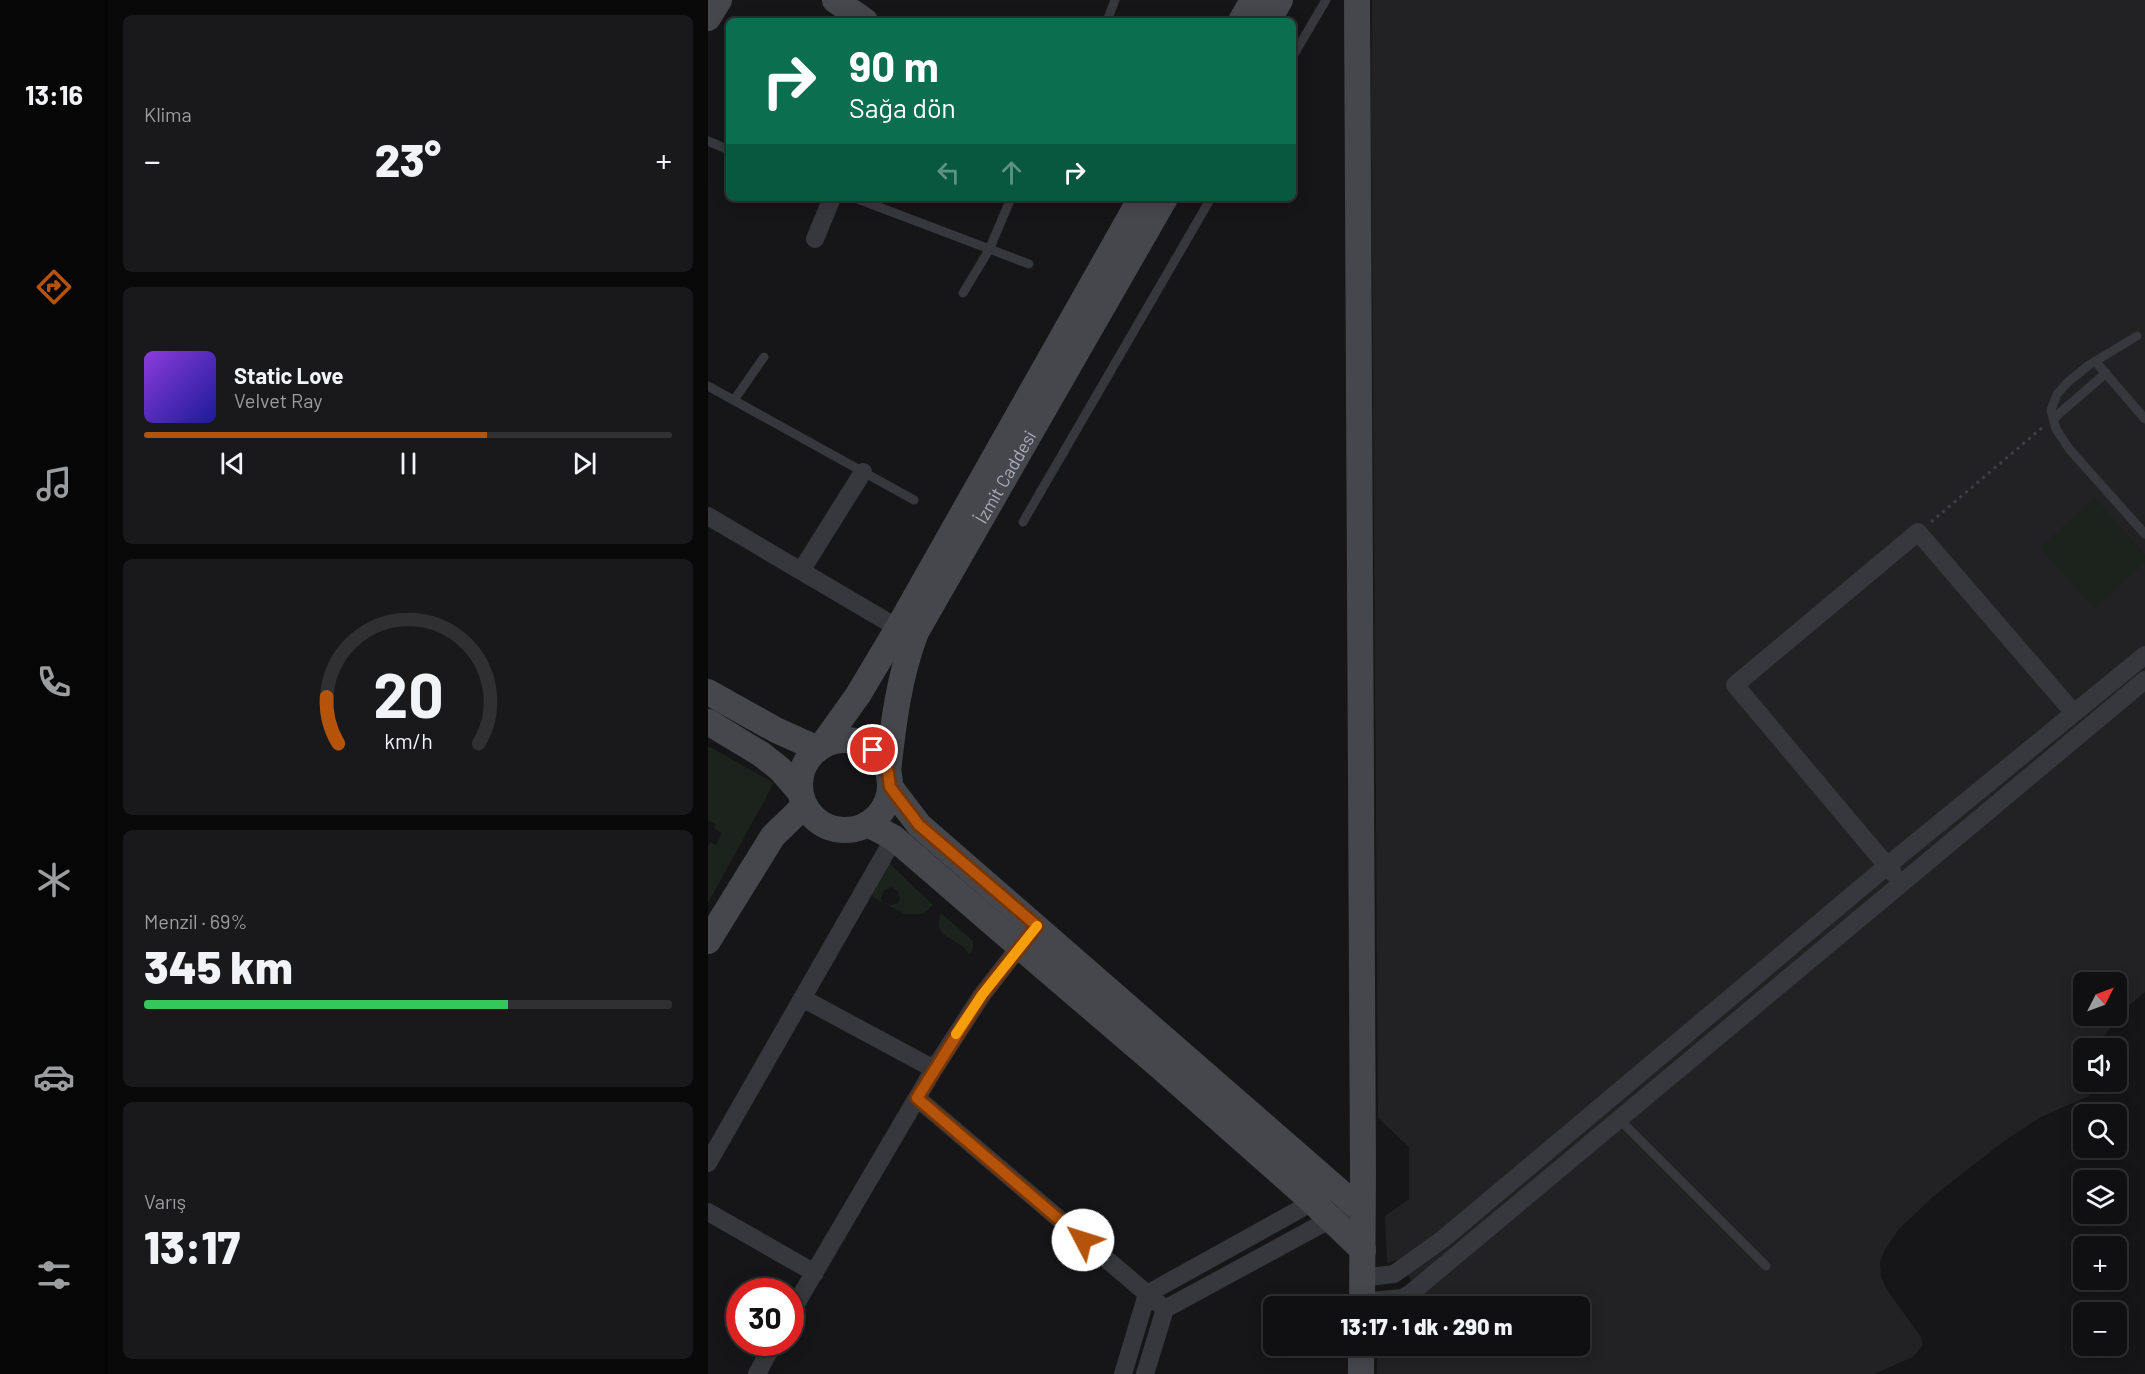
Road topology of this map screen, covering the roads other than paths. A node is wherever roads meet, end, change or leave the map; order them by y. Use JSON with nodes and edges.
{"nodes":[{"id":1,"x":719,"y":0,"type":"edge"},
{"id":2,"x":1115,"y":0,"type":"edge"},
{"id":3,"x":1253,"y":0,"type":"edge"},
{"id":4,"x":1280,"y":0,"type":"edge"},
{"id":5,"x":1326,"y":0,"type":"edge"},
{"id":6,"x":1351,"y":0,"type":"edge"},
{"id":7,"x":1357,"y":0,"type":"edge"},
{"id":8,"x":708,"y":18,"type":"edge"},
{"id":9,"x":1108,"y":18,"type":"edge"},
{"id":10,"x":1243,"y":18,"type":"edge"},
{"id":11,"x":1270,"y":18,"type":"edge"},
{"id":12,"x":1296,"y":52,"type":"edge"},
{"id":13,"x":1358,"y":61,"type":"junction"},
{"id":14,"x":708,"y":141,"type":"edge"},
{"id":15,"x":726,"y":149,"type":"edge"},
{"id":16,"x":830,"y":201,"type":"edge"},
{"id":17,"x":863,"y":201,"type":"edge"},
{"id":18,"x":1010,"y":201,"type":"edge"},
{"id":19,"x":1164,"y":201,"type":"edge"},
{"id":20,"x":1209,"y":201,"type":"edge"},
{"id":21,"x":1131,"y":202,"type":"edge"},
{"id":22,"x":815,"y":239,"type":"dead end"},
{"id":23,"x":989,"y":250,"type":"junction"},
{"id":24,"x":1029,"y":264,"type":"dead end"},
{"id":25,"x":963,"y":293,"type":"dead end"},
{"id":26,"x":2137,"y":336,"type":"dead end"},
{"id":27,"x":764,"y":357,"type":"dead end"},
{"id":28,"x":2095,"y":361,"type":"junction"},
{"id":29,"x":2106,"y":373,"type":"junction"},
{"id":30,"x":708,"y":386,"type":"edge"},
{"id":31,"x":734,"y":400,"type":"junction"},
{"id":32,"x":2145,"y":418,"type":"edge"},
{"id":33,"x":2053,"y":419,"type":"junction"},
{"id":34,"x":863,"y":472,"type":"junction"},
{"id":35,"x":914,"y":500,"type":"dead end"},
{"id":36,"x":708,"y":516,"type":"edge"},
{"id":37,"x":1023,"y":522,"type":"dead end"},
{"id":38,"x":2145,"y":534,"type":"edge"},
{"id":39,"x":801,"y":571,"type":"junction"},
{"id":40,"x":898,"y":628,"type":"junction"},
{"id":41,"x":2145,"y":655,"type":"edge"},
{"id":42,"x":2145,"y":680,"type":"edge"},
{"id":43,"x":708,"y":692,"type":"edge"},
{"id":44,"x":2073,"y":712,"type":"junction"},
{"id":45,"x":708,"y":722,"type":"edge"},
{"id":46,"x":821,"y":746,"type":"junction"},
{"id":47,"x":889,"y":779,"type":"junction"},
{"id":48,"x":802,"y":799,"type":"junction"},
{"id":49,"x":868,"y":824,"type":"junction"},
{"id":50,"x":894,"y":838,"type":"junction"},
{"id":51,"x":1887,"y":866,"type":"junction"},
{"id":52,"x":1901,"y":882,"type":"junction"},
{"id":53,"x":1037,"y":926,"type":"junction"},
{"id":54,"x":708,"y":940,"type":"edge"},
{"id":55,"x":1020,"y":946,"type":"junction"},
{"id":56,"x":802,"y":998,"type":"junction"},
{"id":57,"x":934,"y":1069,"type":"junction"},
{"id":58,"x":917,"y":1098,"type":"junction"},
{"id":59,"x":1619,"y":1119,"type":"junction"},
{"id":60,"x":708,"y":1163,"type":"edge"},
{"id":61,"x":1364,"y":1175,"type":"junction"},
{"id":62,"x":1337,"y":1189,"type":"junction"},
{"id":63,"x":1322,"y":1211,"type":"junction"},
{"id":64,"x":1362,"y":1211,"type":"junction"},
{"id":65,"x":708,"y":1212,"type":"edge"},
{"id":66,"x":1363,"y":1250,"type":"junction"},
{"id":67,"x":1766,"y":1266,"type":"dead end"},
{"id":68,"x":815,"y":1273,"type":"junction"},
{"id":69,"x":804,"y":1291,"type":"edge"},
{"id":70,"x":1147,"y":1294,"type":"junction"},
{"id":71,"x":1362,"y":1296,"type":"edge"},
{"id":72,"x":1406,"y":1296,"type":"edge"},
{"id":73,"x":1164,"y":1309,"type":"junction"},
{"id":74,"x":767,"y":1356,"type":"edge"},
{"id":75,"x":1362,"y":1356,"type":"edge"},
{"id":76,"x":757,"y":1374,"type":"edge"},
{"id":77,"x":1123,"y":1374,"type":"edge"},
{"id":78,"x":1145,"y":1374,"type":"edge"},
{"id":79,"x":1361,"y":1374,"type":"edge"}],
"edges":[{"from":1,"to":8,"type":"street"},
{"from":2,"to":9,"type":"lane"},
{"from":3,"to":10,"type":"street"},
{"from":4,"to":11,"type":"street"},
{"from":5,"to":12,"type":"lane"},
{"from":6,"to":13,"type":"street"},
{"from":7,"to":13,"type":"street"},
{"from":13,"to":61,"type":"street"},
{"from":14,"to":15,"type":"lane"},
{"from":16,"to":22,"type":"street"},
{"from":17,"to":23,"type":"lane"},
{"from":18,"to":23,"type":"lane"},
{"from":19,"to":47,"type":"street","name":"İzmit Caddesi"},
{"from":20,"to":37,"type":"lane"},
{"from":21,"to":40,"type":"street","name":"İzmit Caddesi"},
{"from":23,"to":24,"type":"lane"},
{"from":23,"to":25,"type":"lane"},
{"from":26,"to":28,"type":"lane"},
{"from":27,"to":31,"type":"lane"},
{"from":28,"to":29,"type":"lane"},
{"from":28,"to":33,"type":"lane"},
{"from":29,"to":32,"type":"lane"},
{"from":29,"to":33,"type":"lane"},
{"from":30,"to":31,"type":"lane"},
{"from":31,"to":34,"type":"lane"},
{"from":33,"to":38,"type":"lane"},
{"from":34,"to":35,"type":"lane"},
{"from":34,"to":39,"type":"street"},
{"from":36,"to":39,"type":"street"},
{"from":39,"to":40,"type":"street"},
{"from":40,"to":46,"type":"street","name":"İzmit Caddesi"},
{"from":41,"to":44,"type":"street"},
{"from":42,"to":52,"type":"street"},
{"from":43,"to":46,"type":"street"},
{"from":44,"to":51,"type":"street"},
{"from":44,"to":51,"type":"street"},
{"from":45,"to":48,"type":"street"},
{"from":46,"to":47,"type":"street"},
{"from":46,"to":48,"type":"street","name":"İzmit Caddesi"},
{"from":47,"to":49,"type":"street","name":"İzmit Caddesi"},
{"from":47,"to":53,"type":"street"},
{"from":48,"to":49,"type":"street"},
{"from":48,"to":54,"type":"street"},
{"from":49,"to":50,"type":"street"},
{"from":50,"to":55,"type":"street"},
{"from":50,"to":56,"type":"street"},
{"from":51,"to":52,"type":"street"},
{"from":51,"to":71,"type":"street"},
{"from":52,"to":59,"type":"street"},
{"from":53,"to":55,"type":"street"},
{"from":53,"to":62,"type":"street"},
{"from":55,"to":57,"type":"street"},
{"from":55,"to":63,"type":"street"},
{"from":56,"to":57,"type":"street"},
{"from":56,"to":60,"type":"street"},
{"from":57,"to":58,"type":"street"},
{"from":58,"to":68,"type":"street"},
{"from":58,"to":70,"type":"street"},
{"from":59,"to":67,"type":"lane"},
{"from":59,"to":72,"type":"street"},
{"from":61,"to":62,"type":"street"},
{"from":61,"to":64,"type":"street"},
{"from":62,"to":63,"type":"street"},
{"from":62,"to":64,"type":"street"},
{"from":63,"to":64,"type":"street"},
{"from":63,"to":66,"type":"street"},
{"from":63,"to":70,"type":"street"},
{"from":63,"to":73,"type":"street"},
{"from":64,"to":66,"type":"street"},
{"from":65,"to":68,"type":"street"},
{"from":66,"to":71,"type":"street"},
{"from":68,"to":69,"type":"street"},
{"from":70,"to":73,"type":"street"},
{"from":70,"to":77,"type":"street"},
{"from":73,"to":78,"type":"street"},
{"from":74,"to":76,"type":"street"},
{"from":75,"to":79,"type":"street"}]}
